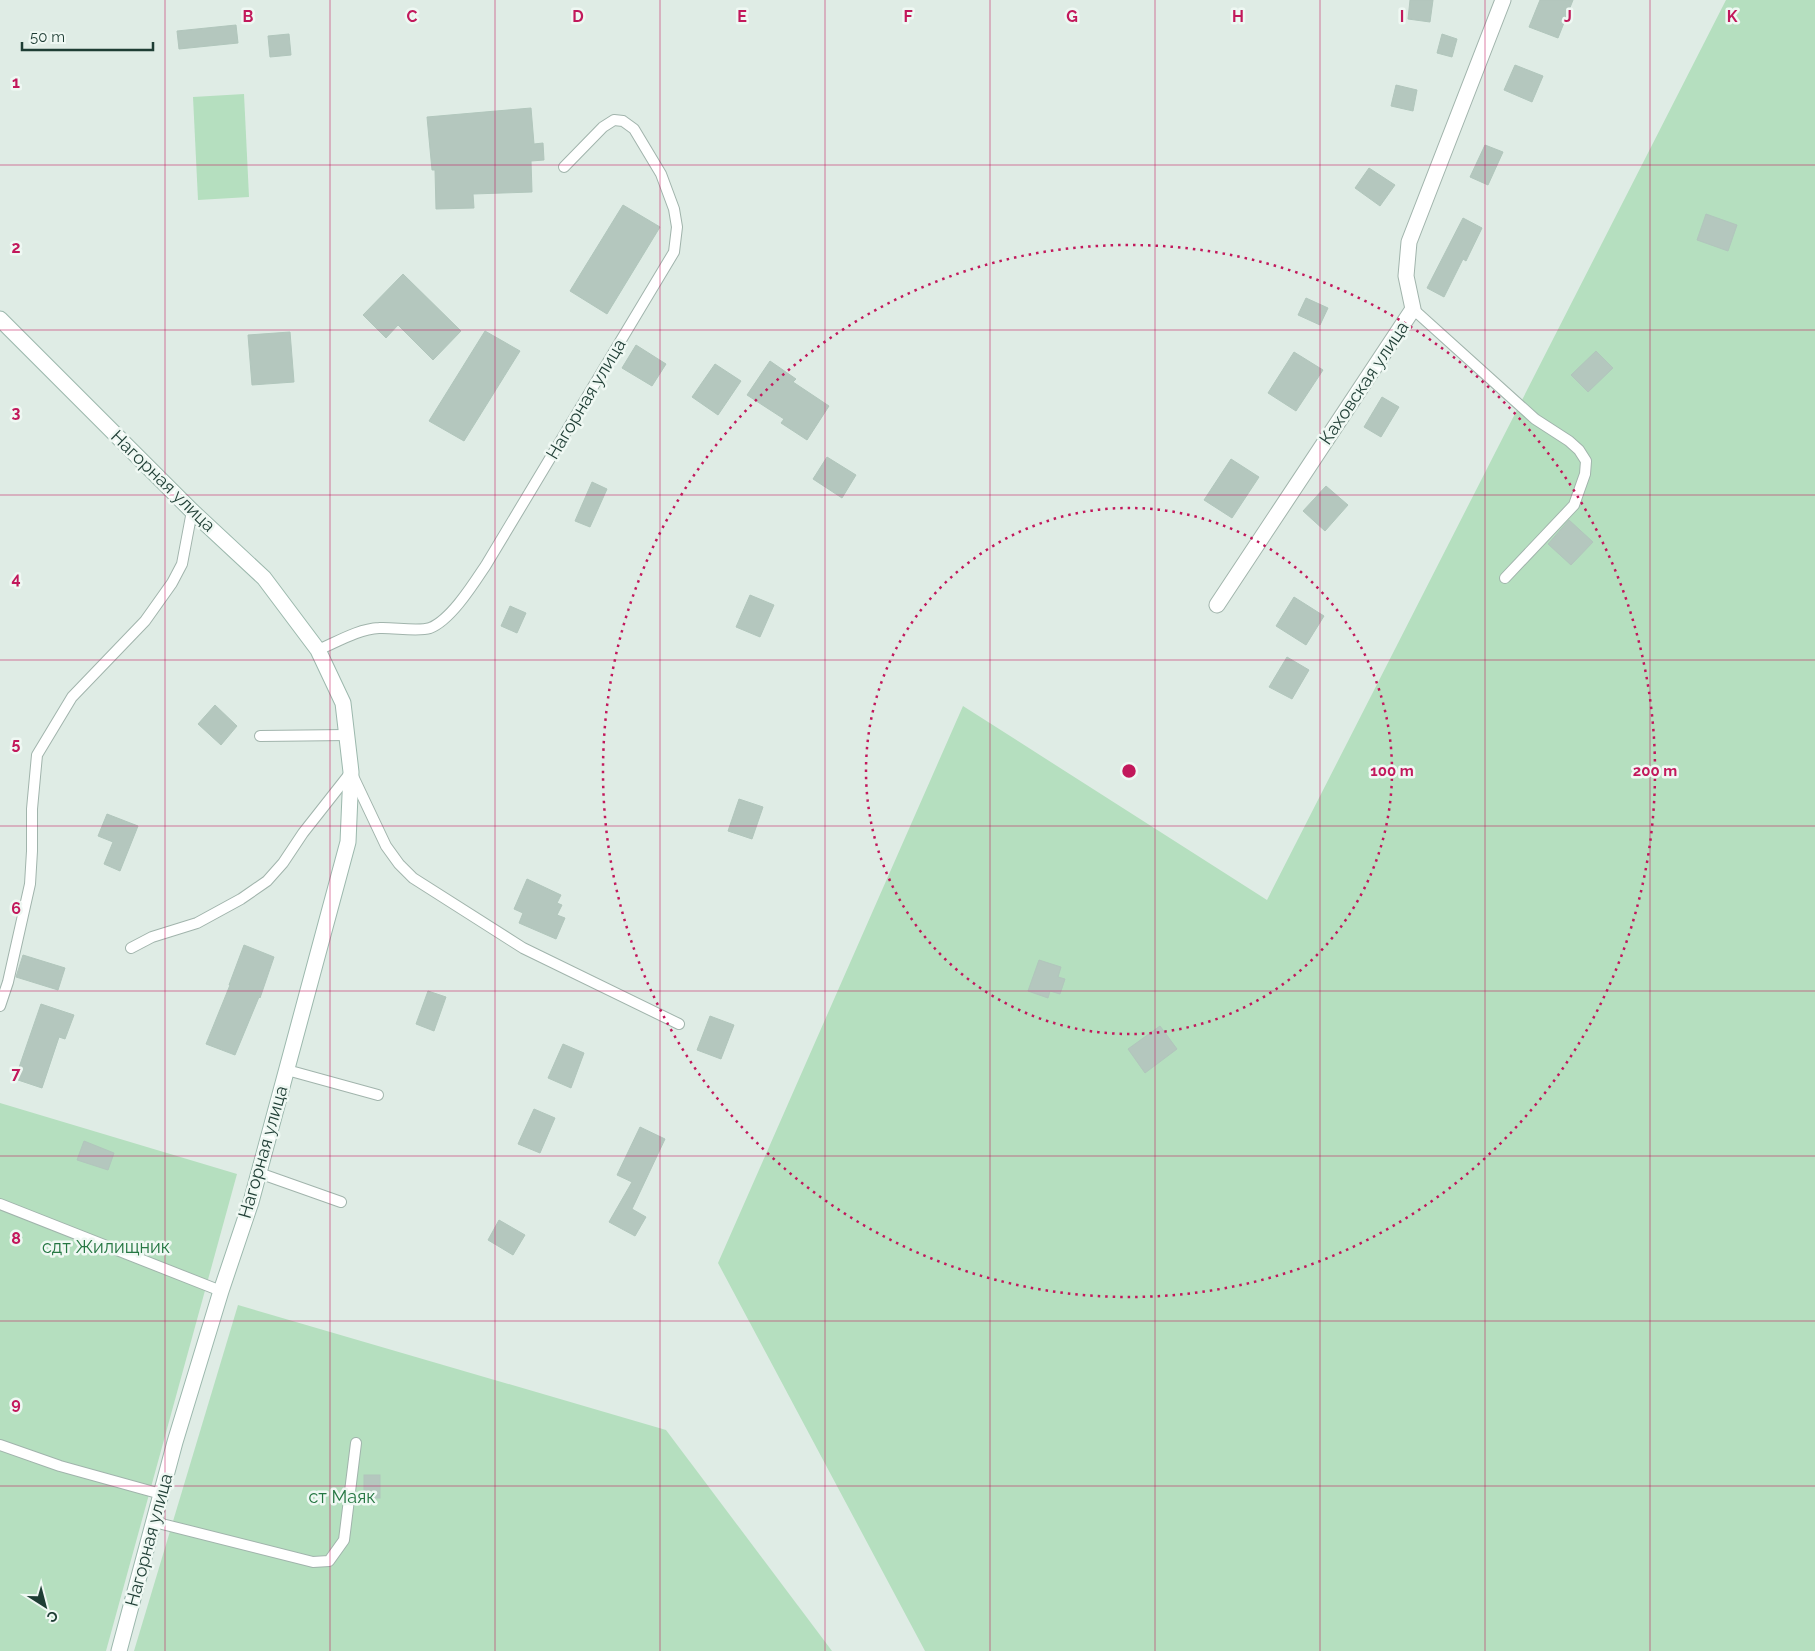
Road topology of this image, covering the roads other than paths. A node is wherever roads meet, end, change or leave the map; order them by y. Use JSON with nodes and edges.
{"nodes":[{"id":1,"x":1504,"y":0,"type":"edge"},
{"id":2,"x":564,"y":167,"type":"dead end"},
{"id":3,"x":1413,"y":309,"type":"junction"},
{"id":4,"x":0,"y":319,"type":"edge"},
{"id":5,"x":192,"y":511,"type":"junction"},
{"id":6,"x":1505,"y":578,"type":"dead end"},
{"id":7,"x":1216,"y":605,"type":"dead end"},
{"id":8,"x":318,"y":650,"type":"junction"},
{"id":9,"x":347,"y":735,"type":"junction"},
{"id":10,"x":260,"y":736,"type":"dead end"},
{"id":11,"x":351,"y":772,"type":"junction"},
{"id":12,"x":130,"y":948,"type":"dead end"},
{"id":13,"x":0,"y":1006,"type":"edge"},
{"id":14,"x":679,"y":1024,"type":"dead end"},
{"id":15,"x":287,"y":1070,"type":"junction"},
{"id":16,"x":378,"y":1095,"type":"dead end"},
{"id":17,"x":258,"y":1173,"type":"junction"},
{"id":18,"x":341,"y":1202,"type":"dead end"},
{"id":19,"x":0,"y":1204,"type":"edge"},
{"id":20,"x":220,"y":1291,"type":"junction"},
{"id":21,"x":356,"y":1444,"type":"dead end"},
{"id":22,"x":0,"y":1445,"type":"edge"},
{"id":23,"x":161,"y":1494,"type":"junction"},
{"id":24,"x":154,"y":1522,"type":"junction"},
{"id":25,"x":119,"y":1651,"type":"edge"}],
"edges":[{"from":1,"to":3,"type":"main road","name":"Каховская улица"},
{"from":2,"to":8,"type":"lane","name":"Нагорная улица"},
{"from":3,"to":6,"type":"lane"},
{"from":3,"to":7,"type":"main road","name":"Каховская улица"},
{"from":4,"to":5,"type":"main road","name":"Нагорная улица"},
{"from":5,"to":8,"type":"main road","name":"Нагорная улица"},
{"from":5,"to":13,"type":"lane"},
{"from":8,"to":9,"type":"main road","name":"Нагорная улица"},
{"from":9,"to":10,"type":"lane"},
{"from":9,"to":11,"type":"main road","name":"Нагорная улица"},
{"from":11,"to":12,"type":"lane"},
{"from":11,"to":14,"type":"lane"},
{"from":11,"to":15,"type":"main road","name":"Нагорная улица"},
{"from":15,"to":16,"type":"lane"},
{"from":15,"to":17,"type":"main road","name":"Нагорная улица"},
{"from":17,"to":18,"type":"lane"},
{"from":17,"to":20,"type":"main road","name":"Нагорная улица"},
{"from":19,"to":20,"type":"lane"},
{"from":20,"to":23,"type":"main road","name":"Нагорная улица"},
{"from":21,"to":24,"type":"lane"},
{"from":22,"to":23,"type":"lane"},
{"from":23,"to":24,"type":"main road","name":"Нагорная улица"},
{"from":24,"to":25,"type":"main road","name":"Нагорная улица"}]}
